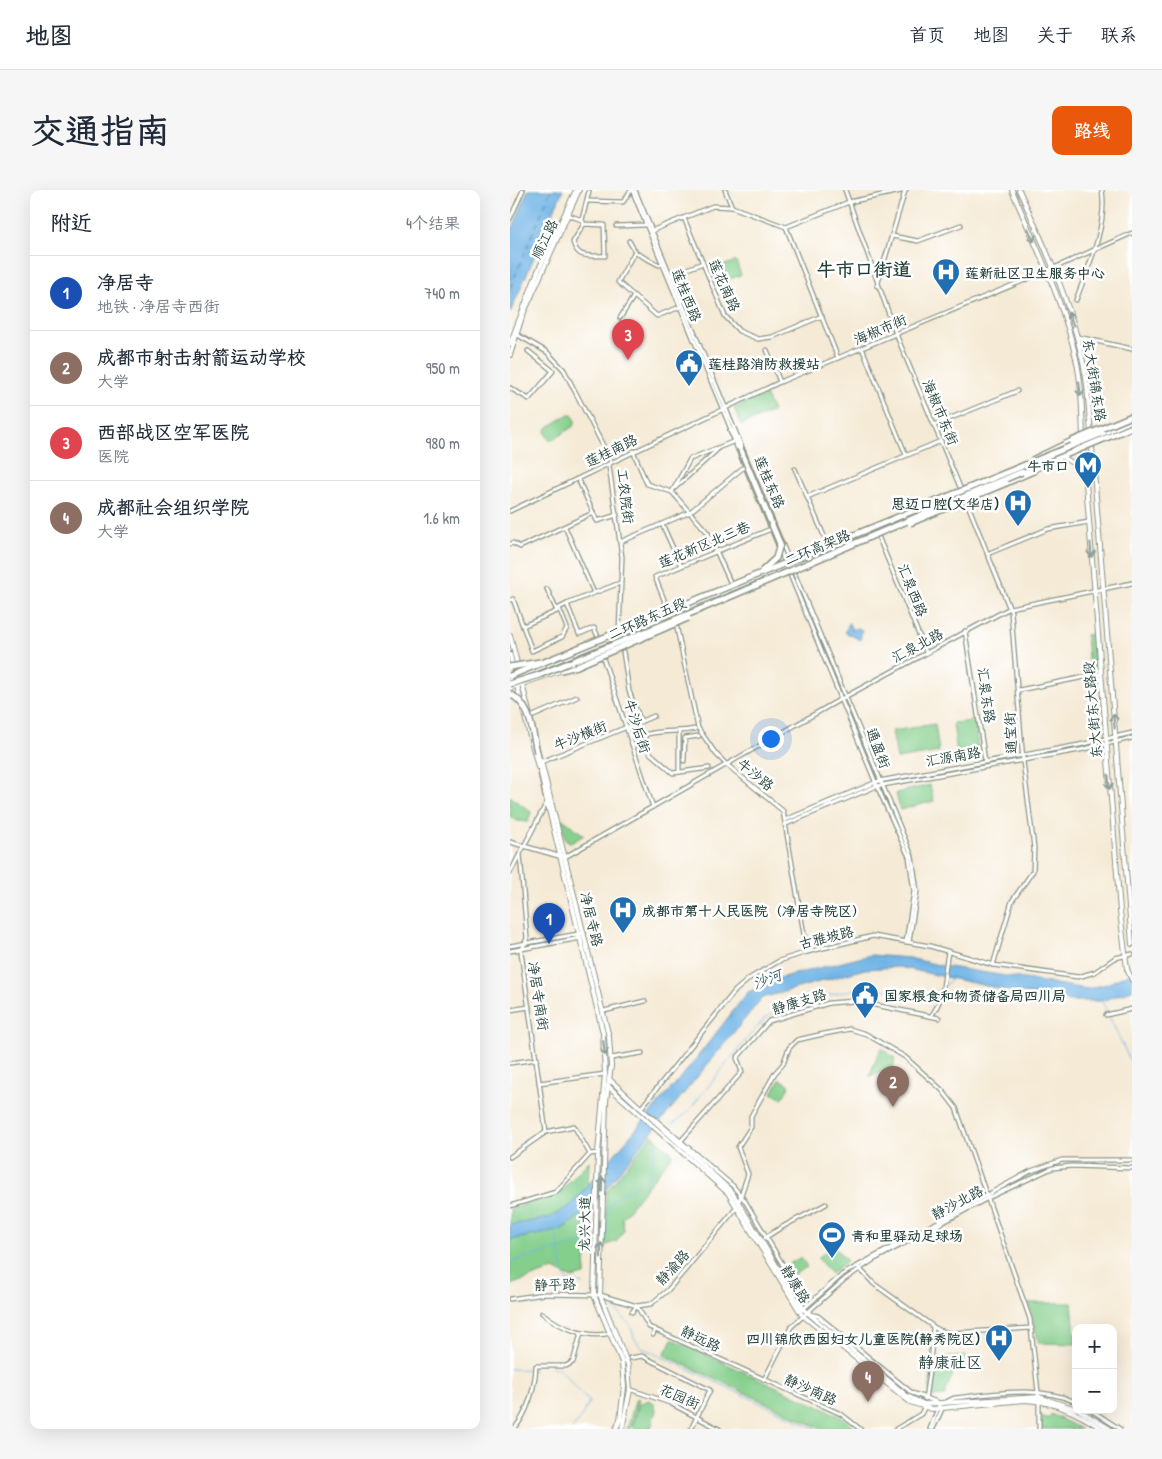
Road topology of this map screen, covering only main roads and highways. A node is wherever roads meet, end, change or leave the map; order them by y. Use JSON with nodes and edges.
{"nodes":[{"id":1,"x":577,"y":190,"type":"edge"},
{"id":2,"x":1012,"y":190,"type":"edge"},
{"id":3,"x":1019,"y":190,"type":"edge"},
{"id":4,"x":510,"y":344,"type":"edge"},
{"id":5,"x":510,"y":355,"type":"edge"},
{"id":6,"x":1132,"y":418,"type":"edge"},
{"id":7,"x":1132,"y":426,"type":"edge"},
{"id":8,"x":731,"y":431,"type":"road end"},
{"id":9,"x":1092,"y":436,"type":"junction"},
{"id":10,"x":1082,"y":440,"type":"junction"},
{"id":11,"x":1093,"y":442,"type":"junction"},
{"id":12,"x":1084,"y":449,"type":"junction"},
{"id":13,"x":1064,"y":458,"type":"junction"},
{"id":14,"x":1034,"y":470,"type":"junction"},
{"id":15,"x":1086,"y":471,"type":"junction"},
{"id":16,"x":999,"y":474,"type":"junction"},
{"id":17,"x":878,"y":533,"type":"junction"},
{"id":18,"x":792,"y":566,"type":"junction"},
{"id":19,"x":787,"y":568,"type":"junction"},
{"id":20,"x":742,"y":582,"type":"junction"},
{"id":21,"x":701,"y":609,"type":"junction"},
{"id":22,"x":673,"y":616,"type":"junction"},
{"id":23,"x":510,"y":635,"type":"edge"},
{"id":24,"x":592,"y":644,"type":"junction"},
{"id":25,"x":510,"y":656,"type":"edge"},
{"id":26,"x":510,"y":667,"type":"edge"},
{"id":27,"x":561,"y":670,"type":"junction"},
{"id":28,"x":514,"y":678,"type":"edge"},
{"id":29,"x":520,"y":685,"type":"junction"},
{"id":30,"x":510,"y":686,"type":"edge"},
{"id":31,"x":510,"y":694,"type":"edge"},
{"id":32,"x":546,"y":795,"type":"junction"},
{"id":33,"x":564,"y":857,"type":"junction"},
{"id":34,"x":582,"y":936,"type":"junction"},
{"id":35,"x":1132,"y":944,"type":"edge"},
{"id":36,"x":1132,"y":980,"type":"edge"},
{"id":37,"x":605,"y":1074,"type":"junction"},
{"id":38,"x":610,"y":1079,"type":"junction"},
{"id":39,"x":604,"y":1082,"type":"junction"},
{"id":40,"x":608,"y":1086,"type":"junction"},
{"id":41,"x":644,"y":1116,"type":"junction"},
{"id":42,"x":598,"y":1153,"type":"joint"},
{"id":43,"x":603,"y":1162,"type":"joint"},
{"id":44,"x":760,"y":1241,"type":"junction"},
{"id":45,"x":1038,"y":1397,"type":"junction"},
{"id":46,"x":942,"y":1405,"type":"junction"},
{"id":47,"x":1072,"y":1408,"type":"edge"},
{"id":48,"x":1086,"y":1414,"type":"edge"},
{"id":49,"x":616,"y":1429,"type":"edge"},
{"id":50,"x":622,"y":1429,"type":"edge"},
{"id":51,"x":1102,"y":1429,"type":"edge"},
{"id":52,"x":1110,"y":1429,"type":"edge"}],
"edges":[{"from":1,"to":4,"type":"main road","name":"顺江路"},
{"from":1,"to":5,"type":"main road","name":"顺江路"},
{"from":2,"to":10,"type":"main road","name":"东大街锦东路","one_way":true},
{"from":9,"to":3,"type":"main road","name":"东大街锦东路","one_way":true},
{"from":6,"to":9,"type":"main road"},
{"from":6,"to":16,"type":"highway","name":"二环高架路","bridge":true},
{"from":7,"to":11,"type":"main road"},
{"from":7,"to":17,"type":"highway","name":"二环高架路","bridge":true},
{"from":8,"to":20,"type":"highway","bridge":true},
{"from":9,"to":10,"type":"main road"},
{"from":9,"to":11,"type":"main road","name":"东大街东大路段"},
{"from":10,"to":12,"type":"main road","name":"东大街锦东路"},
{"from":10,"to":17,"type":"main road"},
{"from":11,"to":12,"type":"main road"},
{"from":35,"to":11,"type":"main road","name":"东大街东大路段","one_way":true},
{"from":12,"to":13,"type":"main road"},
{"from":12,"to":15,"type":"main road","name":"东大街东大路段"},
{"from":13,"to":14,"type":"main road"},
{"from":13,"to":15,"type":"main road"},
{"from":14,"to":17,"type":"main road"},
{"from":14,"to":17,"type":"highway","bridge":true},
{"from":15,"to":36,"type":"main road","name":"东大街东大路段","one_way":true},
{"from":16,"to":17,"type":"highway","bridge":true},
{"from":16,"to":20,"type":"highway","name":"二环高架路","bridge":true},
{"from":17,"to":18,"type":"main road"},
{"from":17,"to":18,"type":"main road"},
{"from":17,"to":21,"type":"highway","name":"二环高架路","bridge":true},
{"from":18,"to":19,"type":"main road","name":"二环路东五段"},
{"from":19,"to":22,"type":"main road","name":"二环路东五段"},
{"from":19,"to":22,"type":"main road","name":"二环路东五段"},
{"from":20,"to":24,"type":"highway","name":"二环高架路","bridge":true},
{"from":21,"to":27,"type":"highway","bridge":true},
{"from":21,"to":30,"type":"highway","name":"二环高架路","bridge":true},
{"from":22,"to":27,"type":"main road","name":"二环路东五段"},
{"from":22,"to":28,"type":"main road","name":"二环路东五段"},
{"from":23,"to":28,"type":"main road"},
{"from":24,"to":26,"type":"highway","bridge":true},
{"from":24,"to":28,"type":"highway","name":"二环高架路","bridge":true},
{"from":25,"to":28,"type":"main road"},
{"from":27,"to":29,"type":"main road","name":"二环路东五段"},
{"from":28,"to":29,"type":"main road","name":"净居寺路"},
{"from":29,"to":30,"type":"main road","name":"二环路东五段"},
{"from":29,"to":32,"type":"main road","name":"净居寺路"},
{"from":29,"to":33,"type":"main road","name":"净居寺路"},
{"from":31,"to":32,"type":"highway","bridge":true},
{"from":32,"to":33,"type":"main road","name":"净居寺路"},
{"from":33,"to":34,"type":"main road","name":"净居寺路"},
{"from":34,"to":37,"type":"main road","name":"净居寺路","one_way":true},
{"from":34,"to":38,"type":"main road","name":"净居寺路"},
{"from":37,"to":38,"type":"main road","name":"静康路"},
{"from":37,"to":39,"type":"main road","name":"净居寺路"},
{"from":38,"to":40,"type":"main road","name":"净居寺路"},
{"from":38,"to":41,"type":"main road","name":"静康路"},
{"from":39,"to":40,"type":"main road","name":"静康路"},
{"from":39,"to":42,"type":"main road","name":"净居寺路"},
{"from":40,"to":41,"type":"main road","name":"静康路"},
{"from":40,"to":43,"type":"main road","name":"净居寺路"},
{"from":41,"to":44,"type":"main road","name":"静康路"},
{"from":41,"to":44,"type":"main road","name":"静康路"},
{"from":42,"to":49,"type":"main road","name":"龙兴大道"},
{"from":50,"to":43,"type":"main road","name":"龙兴大道","one_way":true},
{"from":44,"to":46,"type":"main road","name":"静康路"},
{"from":44,"to":46,"type":"main road","name":"静康路"},
{"from":45,"to":46,"type":"main road","name":"静康路"},
{"from":45,"to":47,"type":"main road","name":"静康路"},
{"from":45,"to":51,"type":"main road","name":"静康路"},
{"from":48,"to":52,"type":"main road"}]}
